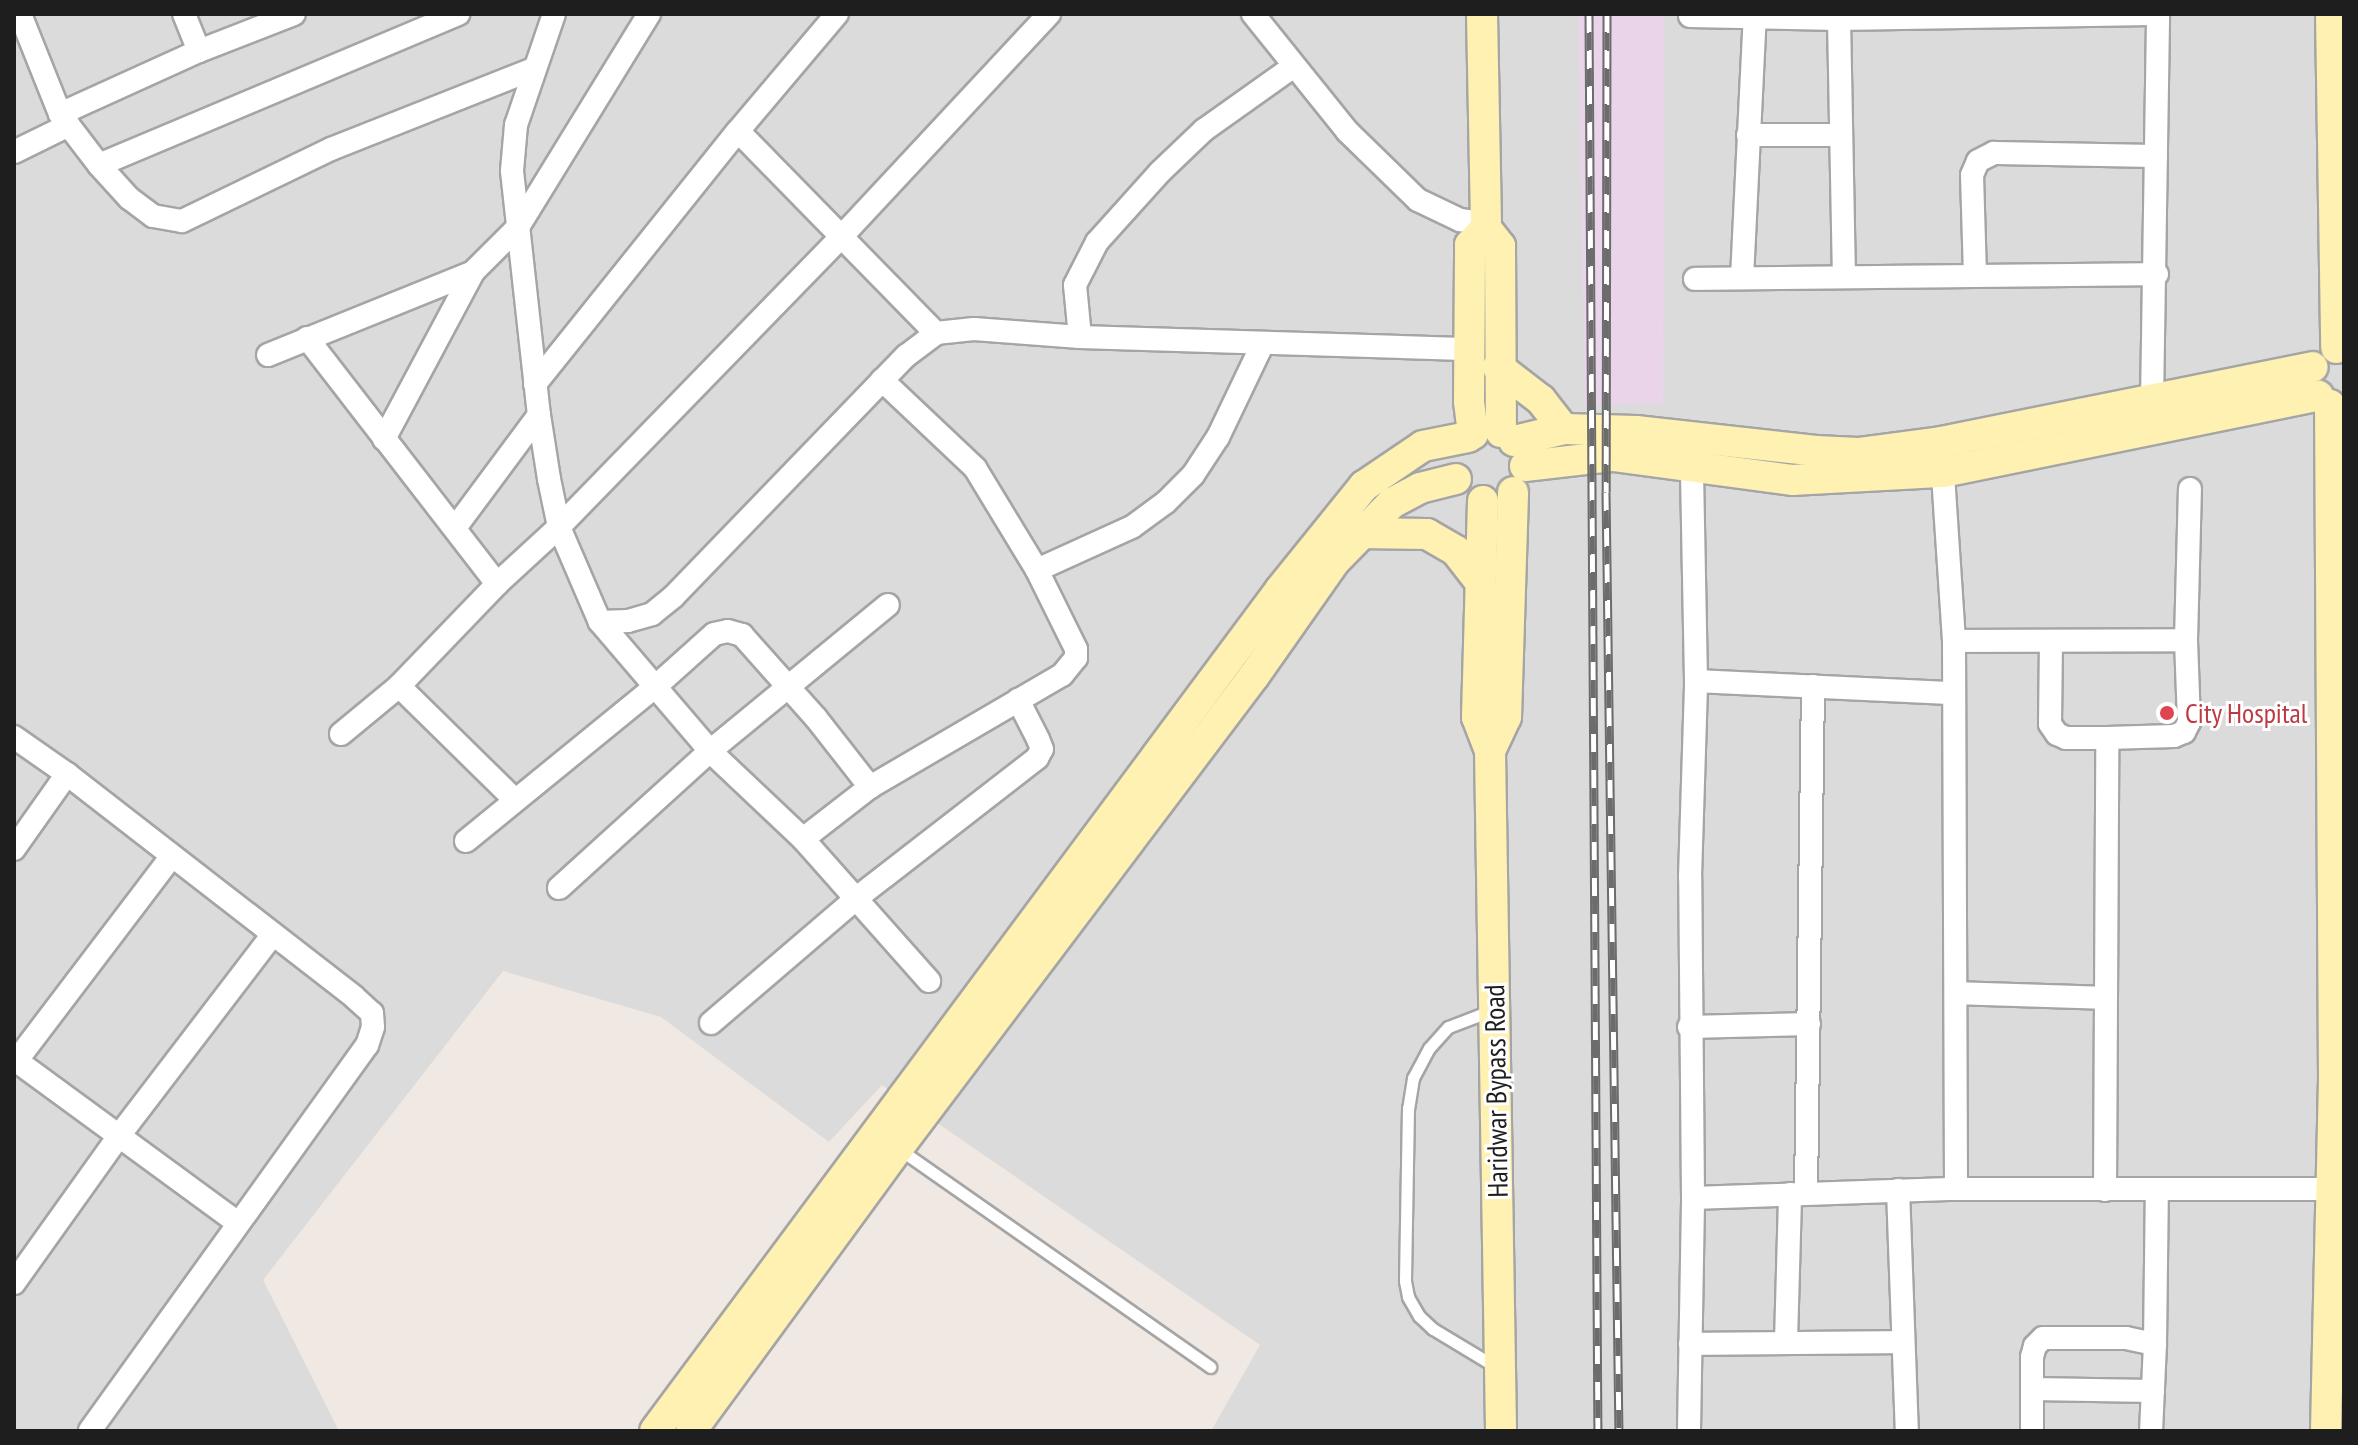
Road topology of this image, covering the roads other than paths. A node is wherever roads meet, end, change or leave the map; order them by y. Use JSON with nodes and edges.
{"nodes":[{"id":1,"x":20,"y":14,"type":"edge"},
{"id":2,"x":184,"y":14,"type":"edge"},
{"id":3,"x":294,"y":14,"type":"edge"},
{"id":4,"x":459,"y":14,"type":"edge"},
{"id":5,"x":554,"y":14,"type":"edge"},
{"id":6,"x":649,"y":14,"type":"edge"},
{"id":7,"x":837,"y":14,"type":"edge"},
{"id":8,"x":1049,"y":14,"type":"edge"},
{"id":9,"x":1253,"y":14,"type":"edge"},
{"id":10,"x":1482,"y":14,"type":"edge"},
{"id":11,"x":1755,"y":14,"type":"edge"},
{"id":12,"x":2152,"y":14,"type":"edge"},
{"id":13,"x":2158,"y":14,"type":"edge"},
{"id":14,"x":2331,"y":14,"type":"edge"},
{"id":15,"x":1690,"y":16,"type":"edge"},
{"id":16,"x":2017,"y":16,"type":"edge"},
{"id":17,"x":1839,"y":19,"type":"junction"},
{"id":18,"x":199,"y":51,"type":"junction"},
{"id":19,"x":1294,"y":66,"type":"junction"},
{"id":20,"x":533,"y":69,"type":"junction"},
{"id":21,"x":64,"y":119,"type":"junction"},
{"id":22,"x":738,"y":131,"type":"junction"},
{"id":23,"x":1748,"y":135,"type":"junction"},
{"id":24,"x":1841,"y":135,"type":"junction"},
{"id":25,"x":14,"y":152,"type":"edge"},
{"id":26,"x":2156,"y":156,"type":"junction"},
{"id":27,"x":99,"y":165,"type":"junction"},
{"id":28,"x":1486,"y":225,"type":"junction"},
{"id":29,"x":518,"y":227,"type":"junction"},
{"id":30,"x":843,"y":235,"type":"junction"},
{"id":31,"x":473,"y":272,"type":"junction"},
{"id":32,"x":2157,"y":274,"type":"junction"},
{"id":33,"x":1975,"y":276,"type":"junction"},
{"id":34,"x":1844,"y":277,"type":"junction"},
{"id":35,"x":1742,"y":278,"type":"junction"},
{"id":36,"x":1695,"y":279,"type":"dead end"},
{"id":37,"x":936,"y":333,"type":"junction"},
{"id":38,"x":1080,"y":337,"type":"junction"},
{"id":39,"x":307,"y":338,"type":"junction"},
{"id":40,"x":1263,"y":343,"type":"junction"},
{"id":41,"x":1471,"y":349,"type":"junction"},
{"id":42,"x":268,"y":355,"type":"dead end"},
{"id":43,"x":1498,"y":367,"type":"junction"},
{"id":44,"x":2331,"y":379,"type":"edge"},
{"id":45,"x":882,"y":380,"type":"junction"},
{"id":46,"x":535,"y":384,"type":"junction"},
{"id":47,"x":1469,"y":401,"type":"junction"},
{"id":48,"x":2152,"y":402,"type":"junction"},
{"id":49,"x":539,"y":415,"type":"junction"},
{"id":50,"x":1564,"y":429,"type":"junction"},
{"id":51,"x":384,"y":439,"type":"junction"},
{"id":52,"x":1423,"y":446,"type":"junction"},
{"id":53,"x":1499,"y":450,"type":"junction"},
{"id":54,"x":1942,"y":457,"type":"junction"},
{"id":55,"x":1692,"y":467,"type":"junction"},
{"id":56,"x":1456,"y":479,"type":"junction"},
{"id":57,"x":2190,"y":489,"type":"dead end"},
{"id":58,"x":1483,"y":501,"type":"junction"},
{"id":59,"x":559,"y":527,"type":"junction"},
{"id":60,"x":455,"y":528,"type":"junction"},
{"id":61,"x":1359,"y":533,"type":"junction"},
{"id":62,"x":1037,"y":570,"type":"junction"},
{"id":63,"x":1479,"y":580,"type":"junction"},
{"id":64,"x":497,"y":584,"type":"junction"},
{"id":65,"x":888,"y":605,"type":"dead end"},
{"id":66,"x":600,"y":622,"type":"junction"},
{"id":67,"x":2186,"y":640,"type":"junction"},
{"id":68,"x":1954,"y":641,"type":"junction"},
{"id":69,"x":2051,"y":641,"type":"junction"},
{"id":70,"x":1696,"y":681,"type":"junction"},
{"id":71,"x":787,"y":685,"type":"junction"},
{"id":72,"x":399,"y":686,"type":"junction"},
{"id":73,"x":1813,"y":686,"type":"junction"},
{"id":74,"x":655,"y":687,"type":"junction"},
{"id":75,"x":1954,"y":693,"type":"junction"},
{"id":76,"x":1018,"y":700,"type":"junction"},
{"id":77,"x":341,"y":734,"type":"dead end"},
{"id":78,"x":14,"y":737,"type":"edge"},
{"id":79,"x":2107,"y":738,"type":"junction"},
{"id":80,"x":710,"y":751,"type":"junction"},
{"id":81,"x":1490,"y":751,"type":"junction"},
{"id":82,"x":67,"y":774,"type":"junction"},
{"id":83,"x":870,"y":787,"type":"junction"},
{"id":84,"x":515,"y":800,"type":"junction"},
{"id":85,"x":803,"y":839,"type":"junction"},
{"id":86,"x":466,"y":841,"type":"dead end"},
{"id":87,"x":14,"y":849,"type":"edge"},
{"id":88,"x":172,"y":856,"type":"junction"},
{"id":89,"x":559,"y":888,"type":"dead end"},
{"id":90,"x":858,"y":897,"type":"junction"},
{"id":91,"x":273,"y":934,"type":"junction"},
{"id":92,"x":929,"y":981,"type":"dead end"},
{"id":93,"x":1956,"y":993,"type":"junction"},
{"id":94,"x":2338,"y":993,"type":"edge"},
{"id":95,"x":2106,"y":998,"type":"junction"},
{"id":96,"x":1495,"y":1009,"type":"junction"},
{"id":97,"x":711,"y":1023,"type":"dead end"},
{"id":98,"x":1809,"y":1024,"type":"junction"},
{"id":99,"x":1689,"y":1027,"type":"junction"},
{"id":100,"x":15,"y":1060,"type":"edge"},
{"id":101,"x":2339,"y":1076,"type":"edge"},
{"id":102,"x":118,"y":1137,"type":"junction"},
{"id":103,"x":898,"y":1148,"type":"junction"},
{"id":104,"x":2338,"y":1188,"type":"edge"},
{"id":105,"x":1956,"y":1189,"type":"junction"},
{"id":106,"x":2157,"y":1189,"type":"junction"},
{"id":107,"x":1898,"y":1190,"type":"junction"},
{"id":108,"x":2105,"y":1190,"type":"junction"},
{"id":109,"x":1798,"y":1193,"type":"junction"},
{"id":110,"x":1693,"y":1198,"type":"junction"},
{"id":111,"x":237,"y":1222,"type":"junction"},
{"id":112,"x":14,"y":1283,"type":"edge"},
{"id":113,"x":1786,"y":1341,"type":"junction"},
{"id":114,"x":1902,"y":1342,"type":"junction"},
{"id":115,"x":1690,"y":1344,"type":"junction"},
{"id":116,"x":2155,"y":1344,"type":"junction"},
{"id":117,"x":1210,"y":1367,"type":"dead end"},
{"id":118,"x":1500,"y":1370,"type":"junction"},
{"id":119,"x":2032,"y":1389,"type":"junction"},
{"id":120,"x":2153,"y":1391,"type":"junction"},
{"id":121,"x":90,"y":1431,"type":"edge"},
{"id":122,"x":655,"y":1431,"type":"edge"},
{"id":123,"x":691,"y":1431,"type":"edge"},
{"id":124,"x":1501,"y":1431,"type":"edge"},
{"id":125,"x":1689,"y":1431,"type":"edge"},
{"id":126,"x":1907,"y":1431,"type":"edge"},
{"id":127,"x":2032,"y":1431,"type":"edge"},
{"id":128,"x":2151,"y":1431,"type":"edge"},
{"id":129,"x":2326,"y":1431,"type":"edge"}],
"edges":[{"from":1,"to":21,"type":"street"},
{"from":2,"to":18,"type":"street"},
{"from":3,"to":18,"type":"street"},
{"from":4,"to":27,"type":"street"},
{"from":5,"to":20,"type":"street"},
{"from":6,"to":29,"type":"street"},
{"from":7,"to":22,"type":"street"},
{"from":8,"to":30,"type":"street"},
{"from":9,"to":19,"type":"street"},
{"from":10,"to":28,"type":"main road","name":"Haridwar Bypass Road"},
{"from":11,"to":15,"type":"street"},
{"from":11,"to":17,"type":"street"},
{"from":11,"to":23,"type":"street"},
{"from":12,"to":16,"type":"street"},
{"from":13,"to":26,"type":"street"},
{"from":14,"to":44,"type":"main road"},
{"from":16,"to":17,"type":"street"},
{"from":17,"to":24,"type":"street"},
{"from":18,"to":21,"type":"street"},
{"from":19,"to":28,"type":"street"},
{"from":19,"to":38,"type":"street"},
{"from":20,"to":27,"type":"street"},
{"from":20,"to":29,"type":"street"},
{"from":21,"to":25,"type":"street"},
{"from":21,"to":27,"type":"street"},
{"from":22,"to":30,"type":"street"},
{"from":22,"to":46,"type":"street"},
{"from":23,"to":24,"type":"street"},
{"from":23,"to":35,"type":"street"},
{"from":24,"to":34,"type":"street"},
{"from":26,"to":32,"type":"street"},
{"from":26,"to":33,"type":"street"},
{"from":28,"to":41,"type":"main road","name":"Haridwar Bypass Road"},
{"from":28,"to":43,"type":"main road","name":"Haridwar Bypass Road"},
{"from":29,"to":31,"type":"street"},
{"from":29,"to":46,"type":"street"},
{"from":30,"to":37,"type":"street"},
{"from":30,"to":59,"type":"street"},
{"from":31,"to":39,"type":"street"},
{"from":31,"to":51,"type":"street"},
{"from":32,"to":33,"type":"street"},
{"from":32,"to":48,"type":"street"},
{"from":33,"to":34,"type":"street"},
{"from":34,"to":35,"type":"street"},
{"from":35,"to":36,"type":"street"},
{"from":37,"to":38,"type":"street"},
{"from":37,"to":45,"type":"street"},
{"from":38,"to":40,"type":"street"},
{"from":39,"to":42,"type":"street"},
{"from":39,"to":51,"type":"street"},
{"from":40,"to":41,"type":"street"},
{"from":40,"to":62,"type":"street"},
{"from":41,"to":47,"type":"main road","name":"Haridwar Bypass Road"},
{"from":43,"to":50,"type":"main road"},
{"from":43,"to":53,"type":"main road","name":"Haridwar Bypass Road"},
{"from":44,"to":48,"type":"main road"},
{"from":44,"to":54,"type":"main road"},
{"from":44,"to":94,"type":"main road"},
{"from":45,"to":62,"type":"street"},
{"from":45,"to":66,"type":"street"},
{"from":46,"to":49,"type":"street"},
{"from":47,"to":52,"type":"main road"},
{"from":47,"to":53,"type":"main road","name":"Haridwar Bypass Road"},
{"from":48,"to":54,"type":"main road"},
{"from":49,"to":59,"type":"street"},
{"from":49,"to":60,"type":"street"},
{"from":50,"to":53,"type":"main road"},
{"from":50,"to":54,"type":"main road"},
{"from":51,"to":60,"type":"street"},
{"from":52,"to":53,"type":"main road"},
{"from":52,"to":122,"type":"main road"},
{"from":53,"to":55,"type":"main road"},
{"from":53,"to":56,"type":"main road"},
{"from":53,"to":58,"type":"main road"},
{"from":53,"to":81,"type":"main road","name":"Haridwar Bypass Road"},
{"from":54,"to":55,"type":"main road"},
{"from":54,"to":68,"type":"street"},
{"from":55,"to":70,"type":"street"},
{"from":56,"to":58,"type":"main road"},
{"from":56,"to":61,"type":"main road"},
{"from":57,"to":67,"type":"street"},
{"from":58,"to":63,"type":"main road","name":"Haridwar Bypass Road"},
{"from":59,"to":64,"type":"street"},
{"from":59,"to":66,"type":"street"},
{"from":60,"to":64,"type":"street"},
{"from":61,"to":63,"type":"main road"},
{"from":61,"to":103,"type":"main road"},
{"from":62,"to":76,"type":"street"},
{"from":63,"to":81,"type":"main road","name":"Haridwar Bypass Road"},
{"from":64,"to":72,"type":"street"},
{"from":65,"to":71,"type":"street"},
{"from":66,"to":74,"type":"street"},
{"from":67,"to":69,"type":"street"},
{"from":67,"to":79,"type":"street"},
{"from":68,"to":69,"type":"street"},
{"from":68,"to":75,"type":"street"},
{"from":69,"to":79,"type":"street"},
{"from":70,"to":73,"type":"street"},
{"from":70,"to":99,"type":"street"},
{"from":71,"to":74,"type":"street"},
{"from":71,"to":80,"type":"street"},
{"from":71,"to":83,"type":"street"},
{"from":72,"to":77,"type":"street"},
{"from":72,"to":84,"type":"street"},
{"from":73,"to":75,"type":"street"},
{"from":73,"to":98,"type":"street"},
{"from":74,"to":80,"type":"street"},
{"from":74,"to":84,"type":"street"},
{"from":75,"to":93,"type":"street"},
{"from":76,"to":83,"type":"street"},
{"from":76,"to":90,"type":"street"},
{"from":78,"to":82,"type":"street"},
{"from":79,"to":95,"type":"street"},
{"from":80,"to":85,"type":"street"},
{"from":80,"to":89,"type":"street"},
{"from":81,"to":96,"type":"main road","name":"Haridwar Bypass Road"},
{"from":82,"to":87,"type":"street"},
{"from":82,"to":88,"type":"street"},
{"from":83,"to":85,"type":"street"},
{"from":84,"to":86,"type":"street"},
{"from":85,"to":90,"type":"street"},
{"from":88,"to":91,"type":"street"},
{"from":88,"to":100,"type":"street"},
{"from":90,"to":92,"type":"street"},
{"from":90,"to":97,"type":"street"},
{"from":91,"to":102,"type":"street"},
{"from":91,"to":111,"type":"street"},
{"from":93,"to":95,"type":"street"},
{"from":93,"to":105,"type":"street"},
{"from":94,"to":101,"type":"main road"},
{"from":95,"to":108,"type":"street"},
{"from":96,"to":118,"type":"main road","name":"Haridwar Bypass Road"},
{"from":96,"to":118,"type":"lane"},
{"from":98,"to":99,"type":"street"},
{"from":98,"to":109,"type":"street"},
{"from":99,"to":110,"type":"street"},
{"from":100,"to":102,"type":"street"},
{"from":101,"to":104,"type":"main road"},
{"from":102,"to":111,"type":"street"},
{"from":102,"to":112,"type":"street"},
{"from":103,"to":117,"type":"lane"},
{"from":103,"to":123,"type":"main road"},
{"from":104,"to":106,"type":"street"},
{"from":104,"to":129,"type":"main road"},
{"from":105,"to":107,"type":"street"},
{"from":105,"to":108,"type":"street"},
{"from":106,"to":108,"type":"street"},
{"from":106,"to":116,"type":"street"},
{"from":107,"to":109,"type":"street"},
{"from":107,"to":114,"type":"street"},
{"from":109,"to":110,"type":"street"},
{"from":109,"to":113,"type":"street"},
{"from":110,"to":115,"type":"street"},
{"from":111,"to":121,"type":"street"},
{"from":113,"to":114,"type":"street"},
{"from":113,"to":115,"type":"street"},
{"from":114,"to":126,"type":"street"},
{"from":115,"to":125,"type":"street"},
{"from":116,"to":119,"type":"street"},
{"from":116,"to":120,"type":"street"},
{"from":118,"to":124,"type":"main road","name":"Haridwar Bypass Road"},
{"from":119,"to":120,"type":"street"},
{"from":119,"to":127,"type":"street"},
{"from":120,"to":128,"type":"street"}]}
